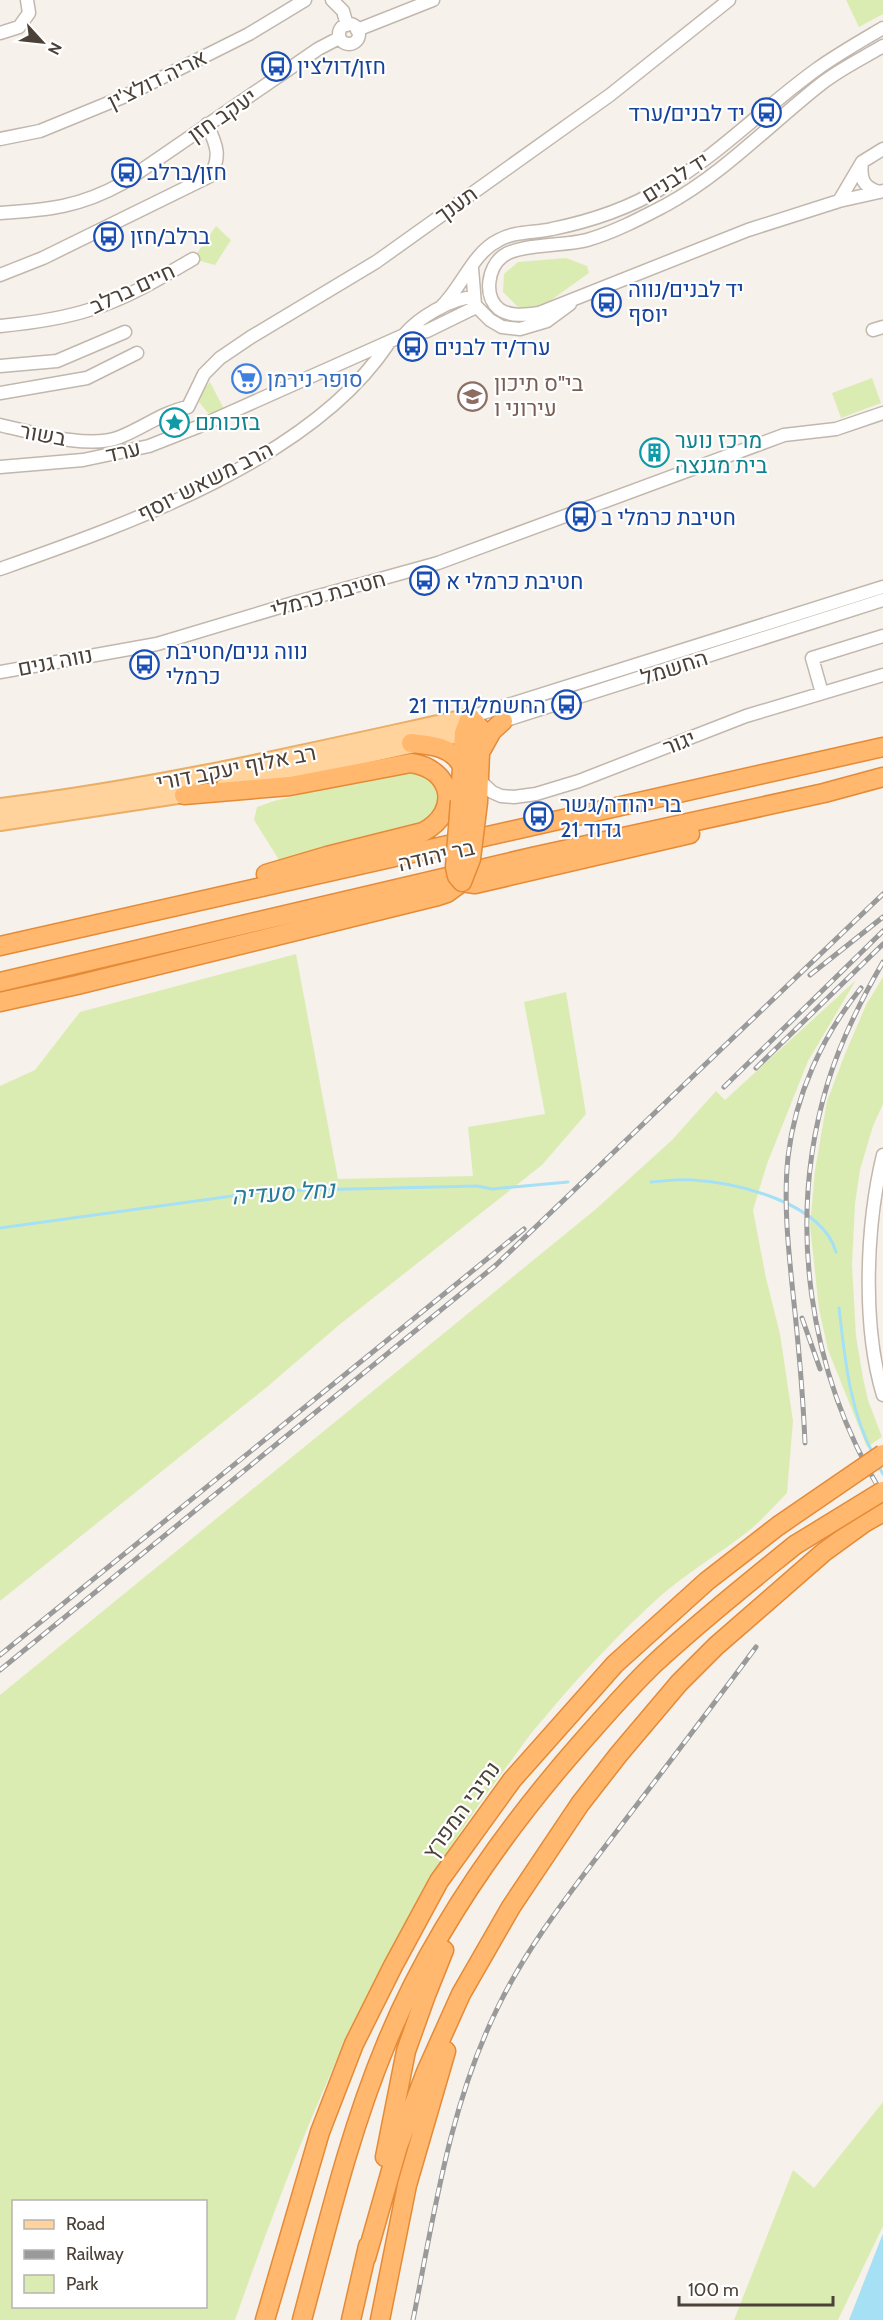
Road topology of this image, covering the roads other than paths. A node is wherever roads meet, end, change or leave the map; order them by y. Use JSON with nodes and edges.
{"nodes":[{"id":1,"x":27,"y":0,"type":"edge"},
{"id":2,"x":305,"y":0,"type":"edge"},
{"id":3,"x":332,"y":0,"type":"edge"},
{"id":4,"x":433,"y":0,"type":"edge"},
{"id":5,"x":729,"y":0,"type":"edge"},
{"id":6,"x":352,"y":27,"type":"junction"},
{"id":7,"x":883,"y":28,"type":"edge"},
{"id":8,"x":0,"y":33,"type":"edge"},
{"id":9,"x":339,"y":38,"type":"junction"},
{"id":10,"x":883,"y":46,"type":"edge"},
{"id":11,"x":207,"y":124,"type":"junction"},
{"id":12,"x":0,"y":139,"type":"edge"},
{"id":13,"x":883,"y":149,"type":"edge"},
{"id":14,"x":862,"y":162,"type":"junction"},
{"id":15,"x":881,"y":192,"type":"edge"},
{"id":16,"x":839,"y":201,"type":"junction"},
{"id":17,"x":0,"y":213,"type":"edge"},
{"id":18,"x":193,"y":259,"type":"dead end"},
{"id":19,"x":472,"y":268,"type":"junction"},
{"id":20,"x":0,"y":275,"type":"edge"},
{"id":21,"x":580,"y":296,"type":"junction"},
{"id":22,"x":492,"y":298,"type":"junction"},
{"id":23,"x":476,"y":302,"type":"junction"},
{"id":24,"x":440,"y":308,"type":"junction"},
{"id":25,"x":0,"y":326,"type":"edge"},
{"id":26,"x":125,"y":332,"type":"dead end"},
{"id":27,"x":404,"y":335,"type":"junction"},
{"id":28,"x":388,"y":343,"type":"junction"},
{"id":29,"x":137,"y":354,"type":"dead end"},
{"id":30,"x":0,"y":366,"type":"edge"},
{"id":31,"x":0,"y":393,"type":"edge"},
{"id":32,"x":188,"y":407,"type":"junction"},
{"id":33,"x":883,"y":413,"type":"edge"},
{"id":34,"x":0,"y":425,"type":"edge"},
{"id":35,"x":200,"y":426,"type":"junction"},
{"id":36,"x":0,"y":467,"type":"edge"},
{"id":37,"x":0,"y":569,"type":"edge"},
{"id":38,"x":883,"y":587,"type":"edge"},
{"id":39,"x":883,"y":600,"type":"edge"},
{"id":40,"x":883,"y":636,"type":"edge"},
{"id":41,"x":111,"y":651,"type":"joint"},
{"id":42,"x":0,"y":672,"type":"edge"},
{"id":43,"x":883,"y":675,"type":"edge"},
{"id":44,"x":822,"y":693,"type":"junction"},
{"id":45,"x":503,"y":721,"type":"junction"},
{"id":46,"x":471,"y":726,"type":"junction"},
{"id":47,"x":411,"y":743,"type":"junction"},
{"id":48,"x":883,"y":747,"type":"edge"},
{"id":49,"x":480,"y":754,"type":"junction"},
{"id":50,"x":461,"y":764,"type":"junction"},
{"id":51,"x":883,"y":777,"type":"edge"},
{"id":52,"x":479,"y":780,"type":"junction"},
{"id":53,"x":824,"y":793,"type":"junction"},
{"id":54,"x":184,"y":795,"type":"junction"},
{"id":55,"x":469,"y":801,"type":"junction"},
{"id":56,"x":0,"y":807,"type":"edge"},
{"id":57,"x":0,"y":822,"type":"edge"},
{"id":58,"x":462,"y":882,"type":"junction"},
{"id":59,"x":75,"y":928,"type":"junction"},
{"id":60,"x":0,"y":946,"type":"edge"},
{"id":61,"x":0,"y":982,"type":"edge"},
{"id":62,"x":0,"y":1002,"type":"edge"},
{"id":63,"x":883,"y":1155,"type":"edge"},
{"id":64,"x":883,"y":1395,"type":"edge"},
{"id":65,"x":883,"y":1454,"type":"edge"},
{"id":66,"x":883,"y":1466,"type":"edge"},
{"id":67,"x":883,"y":1491,"type":"edge"},
{"id":68,"x":883,"y":1512,"type":"edge"},
{"id":69,"x":778,"y":1526,"type":"junction"},
{"id":70,"x":500,"y":1844,"type":"junction"},
{"id":71,"x":511,"y":1907,"type":"junction"},
{"id":72,"x":320,"y":2132,"type":"junction"},
{"id":73,"x":366,"y":2258,"type":"junction"},
{"id":74,"x":253,"y":2320,"type":"edge"},
{"id":75,"x":265,"y":2320,"type":"edge"},
{"id":76,"x":302,"y":2320,"type":"edge"},
{"id":77,"x":351,"y":2320,"type":"edge"},
{"id":78,"x":380,"y":2320,"type":"edge"}],
"edges":[{"from":1,"to":8,"type":"street"},
{"from":2,"to":12,"type":"street","name":"אריה דולצ'ין"},
{"from":3,"to":6,"type":"street"},
{"from":4,"to":6,"type":"street"},
{"from":5,"to":32,"type":"street","name":"תענך"},
{"from":6,"to":9,"type":"street"},
{"from":6,"to":9,"type":"street"},
{"from":7,"to":19,"type":"street","name":"יד לבנים"},
{"from":9,"to":11,"type":"street","name":"יעקב חזן"},
{"from":10,"to":22,"type":"street","name":"יד לבנים"},
{"from":11,"to":17,"type":"street","name":"יעקב חזן"},
{"from":11,"to":20,"type":"street"},
{"from":13,"to":14,"type":"street"},
{"from":14,"to":15,"type":"street"},
{"from":14,"to":16,"type":"street"},
{"from":15,"to":16,"type":"street"},
{"from":16,"to":21,"type":"street"},
{"from":18,"to":25,"type":"street","name":"חיים ברלב"},
{"from":19,"to":23,"type":"street"},
{"from":19,"to":24,"type":"street","name":"יד לבנים"},
{"from":21,"to":22,"type":"street"},
{"from":21,"to":23,"type":"street"},
{"from":22,"to":23,"type":"street"},
{"from":23,"to":24,"type":"street","name":"ערד"},
{"from":23,"to":27,"type":"street","name":"ערד"},
{"from":24,"to":27,"type":"street","name":"ערד"},
{"from":26,"to":30,"type":"street"},
{"from":27,"to":28,"type":"street","name":"ערד"},
{"from":28,"to":35,"type":"street","name":"ערד"},
{"from":28,"to":37,"type":"street","name":"הרב משאש יוסף"},
{"from":29,"to":31,"type":"street"},
{"from":32,"to":34,"type":"street","name":"בשור"},
{"from":32,"to":35,"type":"street"},
{"from":33,"to":41,"type":"street","name":"חטיבת כרמלי"},
{"from":35,"to":36,"type":"street","name":"ערד"},
{"from":38,"to":46,"type":"street","name":"החשמל"},
{"from":39,"to":45,"type":"street","name":"החשמל"},
{"from":40,"to":44,"type":"street"},
{"from":41,"to":42,"type":"street","name":"נווה גנים"},
{"from":43,"to":44,"type":"street","name":"יגור"},
{"from":44,"to":52,"type":"street","name":"יגור"},
{"from":45,"to":46,"type":"street","name":"החשמל"},
{"from":45,"to":49,"type":"highway"},
{"from":46,"to":47,"type":"main road","name":"רב אלוף יעקב דורי"},
{"from":46,"to":49,"type":"highway"},
{"from":46,"to":50,"type":"highway"},
{"from":46,"to":56,"type":"main road","name":"רב אלוף יעקב דורי"},
{"from":47,"to":50,"type":"highway"},
{"from":47,"to":54,"type":"main road","name":"רב אלוף יעקב דורי"},
{"from":48,"to":59,"type":"highway","name":"בר יהודה"},
{"from":49,"to":52,"type":"highway"},
{"from":50,"to":55,"type":"highway"},
{"from":51,"to":53,"type":"highway","name":"בר יהודה"},
{"from":52,"to":55,"type":"highway"},
{"from":53,"to":58,"type":"highway"},
{"from":53,"to":61,"type":"highway","name":"בר יהודה"},
{"from":54,"to":57,"type":"main road","name":"רב אלוף יעקב דורי"},
{"from":54,"to":59,"type":"highway"},
{"from":55,"to":58,"type":"highway","bridge":true},
{"from":58,"to":62,"type":"highway"},
{"from":59,"to":60,"type":"highway","name":"בר יהודה"},
{"from":63,"to":64,"type":"street"},
{"from":65,"to":69,"type":"highway","bridge":true},
{"from":66,"to":69,"type":"highway","name":"נתיבי המפרץ","bridge":true},
{"from":67,"to":70,"type":"highway","bridge":true},
{"from":68,"to":71,"type":"highway"},
{"from":69,"to":72,"type":"highway","name":"נתיבי המפרץ"},
{"from":70,"to":73,"type":"highway"},
{"from":70,"to":76,"type":"highway"},
{"from":71,"to":73,"type":"highway"},
{"from":71,"to":78,"type":"highway"},
{"from":72,"to":74,"type":"highway"},
{"from":72,"to":75,"type":"highway","name":"נתיבי המפרץ"},
{"from":73,"to":77,"type":"highway"}]}
